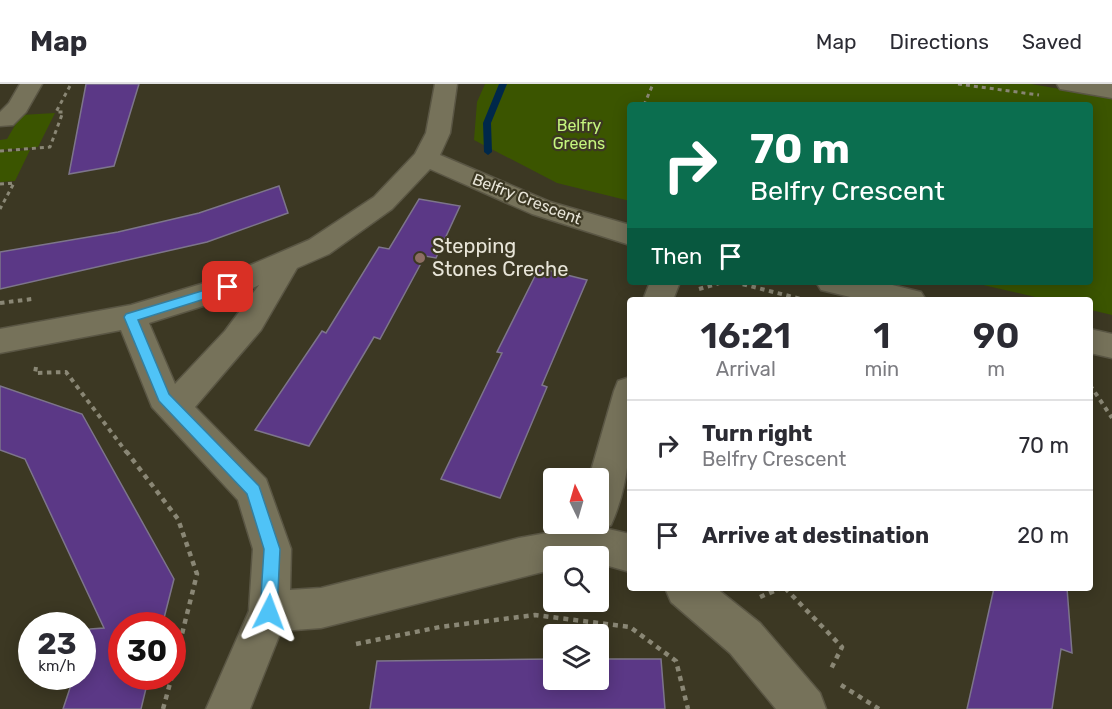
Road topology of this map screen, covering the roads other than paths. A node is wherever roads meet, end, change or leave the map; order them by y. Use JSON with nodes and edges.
{"nodes":[{"id":1,"x":31,"y":84,"type":"edge"},
{"id":2,"x":446,"y":84,"type":"edge"},
{"id":3,"x":1068,"y":84,"type":"edge"},
{"id":4,"x":1112,"y":92,"type":"edge"},
{"id":5,"x":5,"y":120,"type":"dead end"},
{"id":6,"x":426,"y":158,"type":"junction"},
{"id":7,"x":627,"y":234,"type":"edge"},
{"id":8,"x":286,"y":262,"type":"junction"},
{"id":9,"x":844,"y":285,"type":"edge"},
{"id":10,"x":898,"y":297,"type":"edge"},
{"id":11,"x":130,"y":317,"type":"junction"},
{"id":12,"x":0,"y":341,"type":"edge"},
{"id":13,"x":1093,"y":342,"type":"edge"},
{"id":14,"x":1112,"y":346,"type":"edge"},
{"id":15,"x":627,"y":403,"type":"edge"},
{"id":16,"x":174,"y":407,"type":"junction"},
{"id":17,"x":609,"y":473,"type":"edge"},
{"id":18,"x":577,"y":534,"type":"edge"},
{"id":19,"x":604,"y":534,"type":"edge"},
{"id":20,"x":627,"y":551,"type":"edge"},
{"id":21,"x":689,"y":591,"type":"edge"},
{"id":22,"x":269,"y":612,"type":"junction"},
{"id":23,"x":228,"y":709,"type":"edge"},
{"id":24,"x":804,"y":709,"type":"edge"}],
"edges":[{"from":1,"to":5,"type":"street"},
{"from":2,"to":6,"type":"street"},
{"from":3,"to":4,"type":"street"},
{"from":6,"to":7,"type":"street","name":"Belfry Crescent"},
{"from":6,"to":8,"type":"street"},
{"from":8,"to":11,"type":"street"},
{"from":8,"to":16,"type":"street"},
{"from":9,"to":10,"type":"street"},
{"from":11,"to":12,"type":"street"},
{"from":11,"to":16,"type":"street"},
{"from":13,"to":14,"type":"street"},
{"from":15,"to":17,"type":"street"},
{"from":16,"to":22,"type":"street"},
{"from":18,"to":22,"type":"street"},
{"from":19,"to":20,"type":"street"},
{"from":21,"to":24,"type":"street"},
{"from":22,"to":23,"type":"street"}]}
